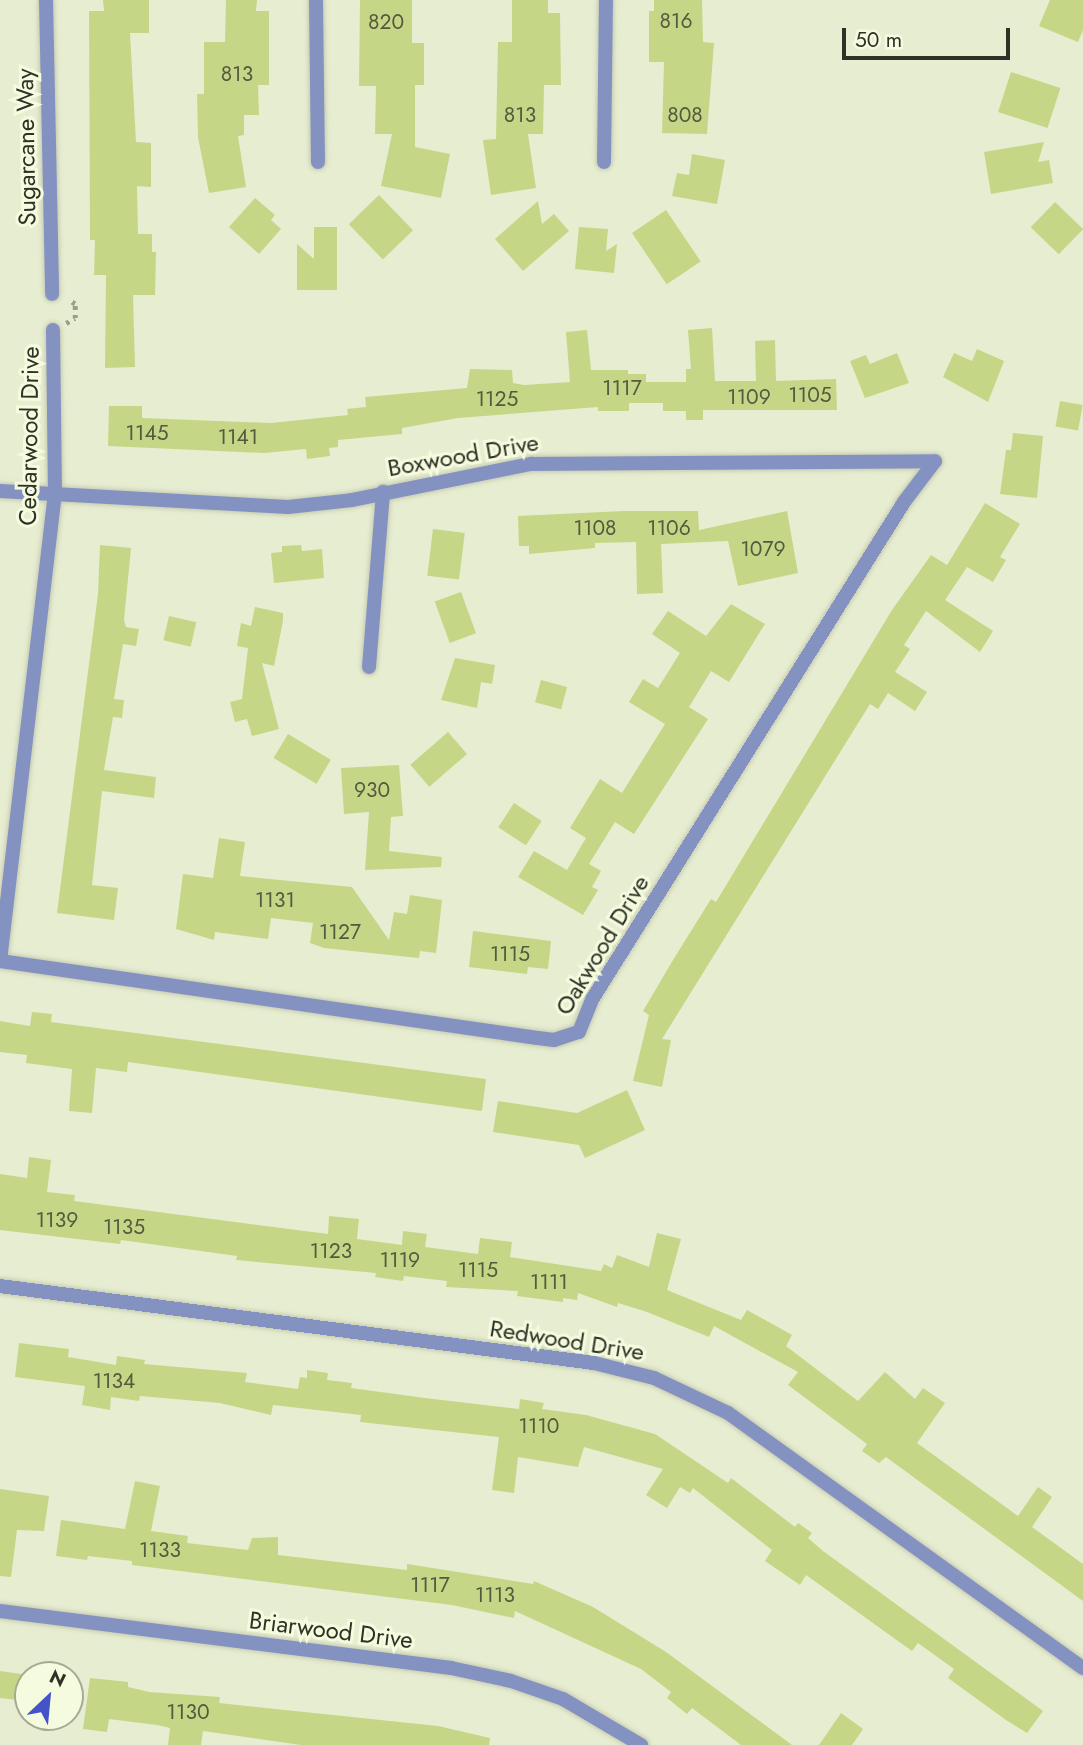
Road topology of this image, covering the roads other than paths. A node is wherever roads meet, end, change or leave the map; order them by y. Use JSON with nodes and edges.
{"nodes":[{"id":1,"x":46,"y":0,"type":"edge"},
{"id":2,"x":316,"y":0,"type":"edge"},
{"id":3,"x":606,"y":0,"type":"edge"},
{"id":4,"x":318,"y":162,"type":"dead end"},
{"id":5,"x":604,"y":162,"type":"dead end"},
{"id":6,"x":52,"y":294,"type":"road end"},
{"id":7,"x":53,"y":330,"type":"road end"},
{"id":8,"x":935,"y":461,"type":"joint"},
{"id":9,"x":0,"y":491,"type":"edge"},
{"id":10,"x":383,"y":492,"type":"junction"},
{"id":11,"x":55,"y":494,"type":"junction"},
{"id":12,"x":369,"y":667,"type":"dead end"},
{"id":13,"x":0,"y":961,"type":"edge"},
{"id":14,"x":0,"y":1286,"type":"edge"},
{"id":15,"x":0,"y":1611,"type":"edge"},
{"id":16,"x":1083,"y":1668,"type":"edge"},
{"id":17,"x":641,"y":1745,"type":"edge"}],
"edges":[{"from":1,"to":6,"type":"street","name":"Sugarcane Way"},
{"from":2,"to":4,"type":"street"},
{"from":3,"to":5,"type":"street"},
{"from":7,"to":11,"type":"street","name":"Cedarwood Drive"},
{"from":8,"to":10,"type":"street","name":"Boxwood Drive"},
{"from":8,"to":13,"type":"street","name":"Oakwood Drive"},
{"from":9,"to":11,"type":"street","name":"Boxwood Drive"},
{"from":10,"to":11,"type":"street","name":"Boxwood Drive"},
{"from":10,"to":12,"type":"street"},
{"from":11,"to":13,"type":"street","name":"Cedarwood Drive"},
{"from":14,"to":16,"type":"street","name":"Redwood Drive"},
{"from":15,"to":17,"type":"street","name":"Briarwood Drive"}]}
